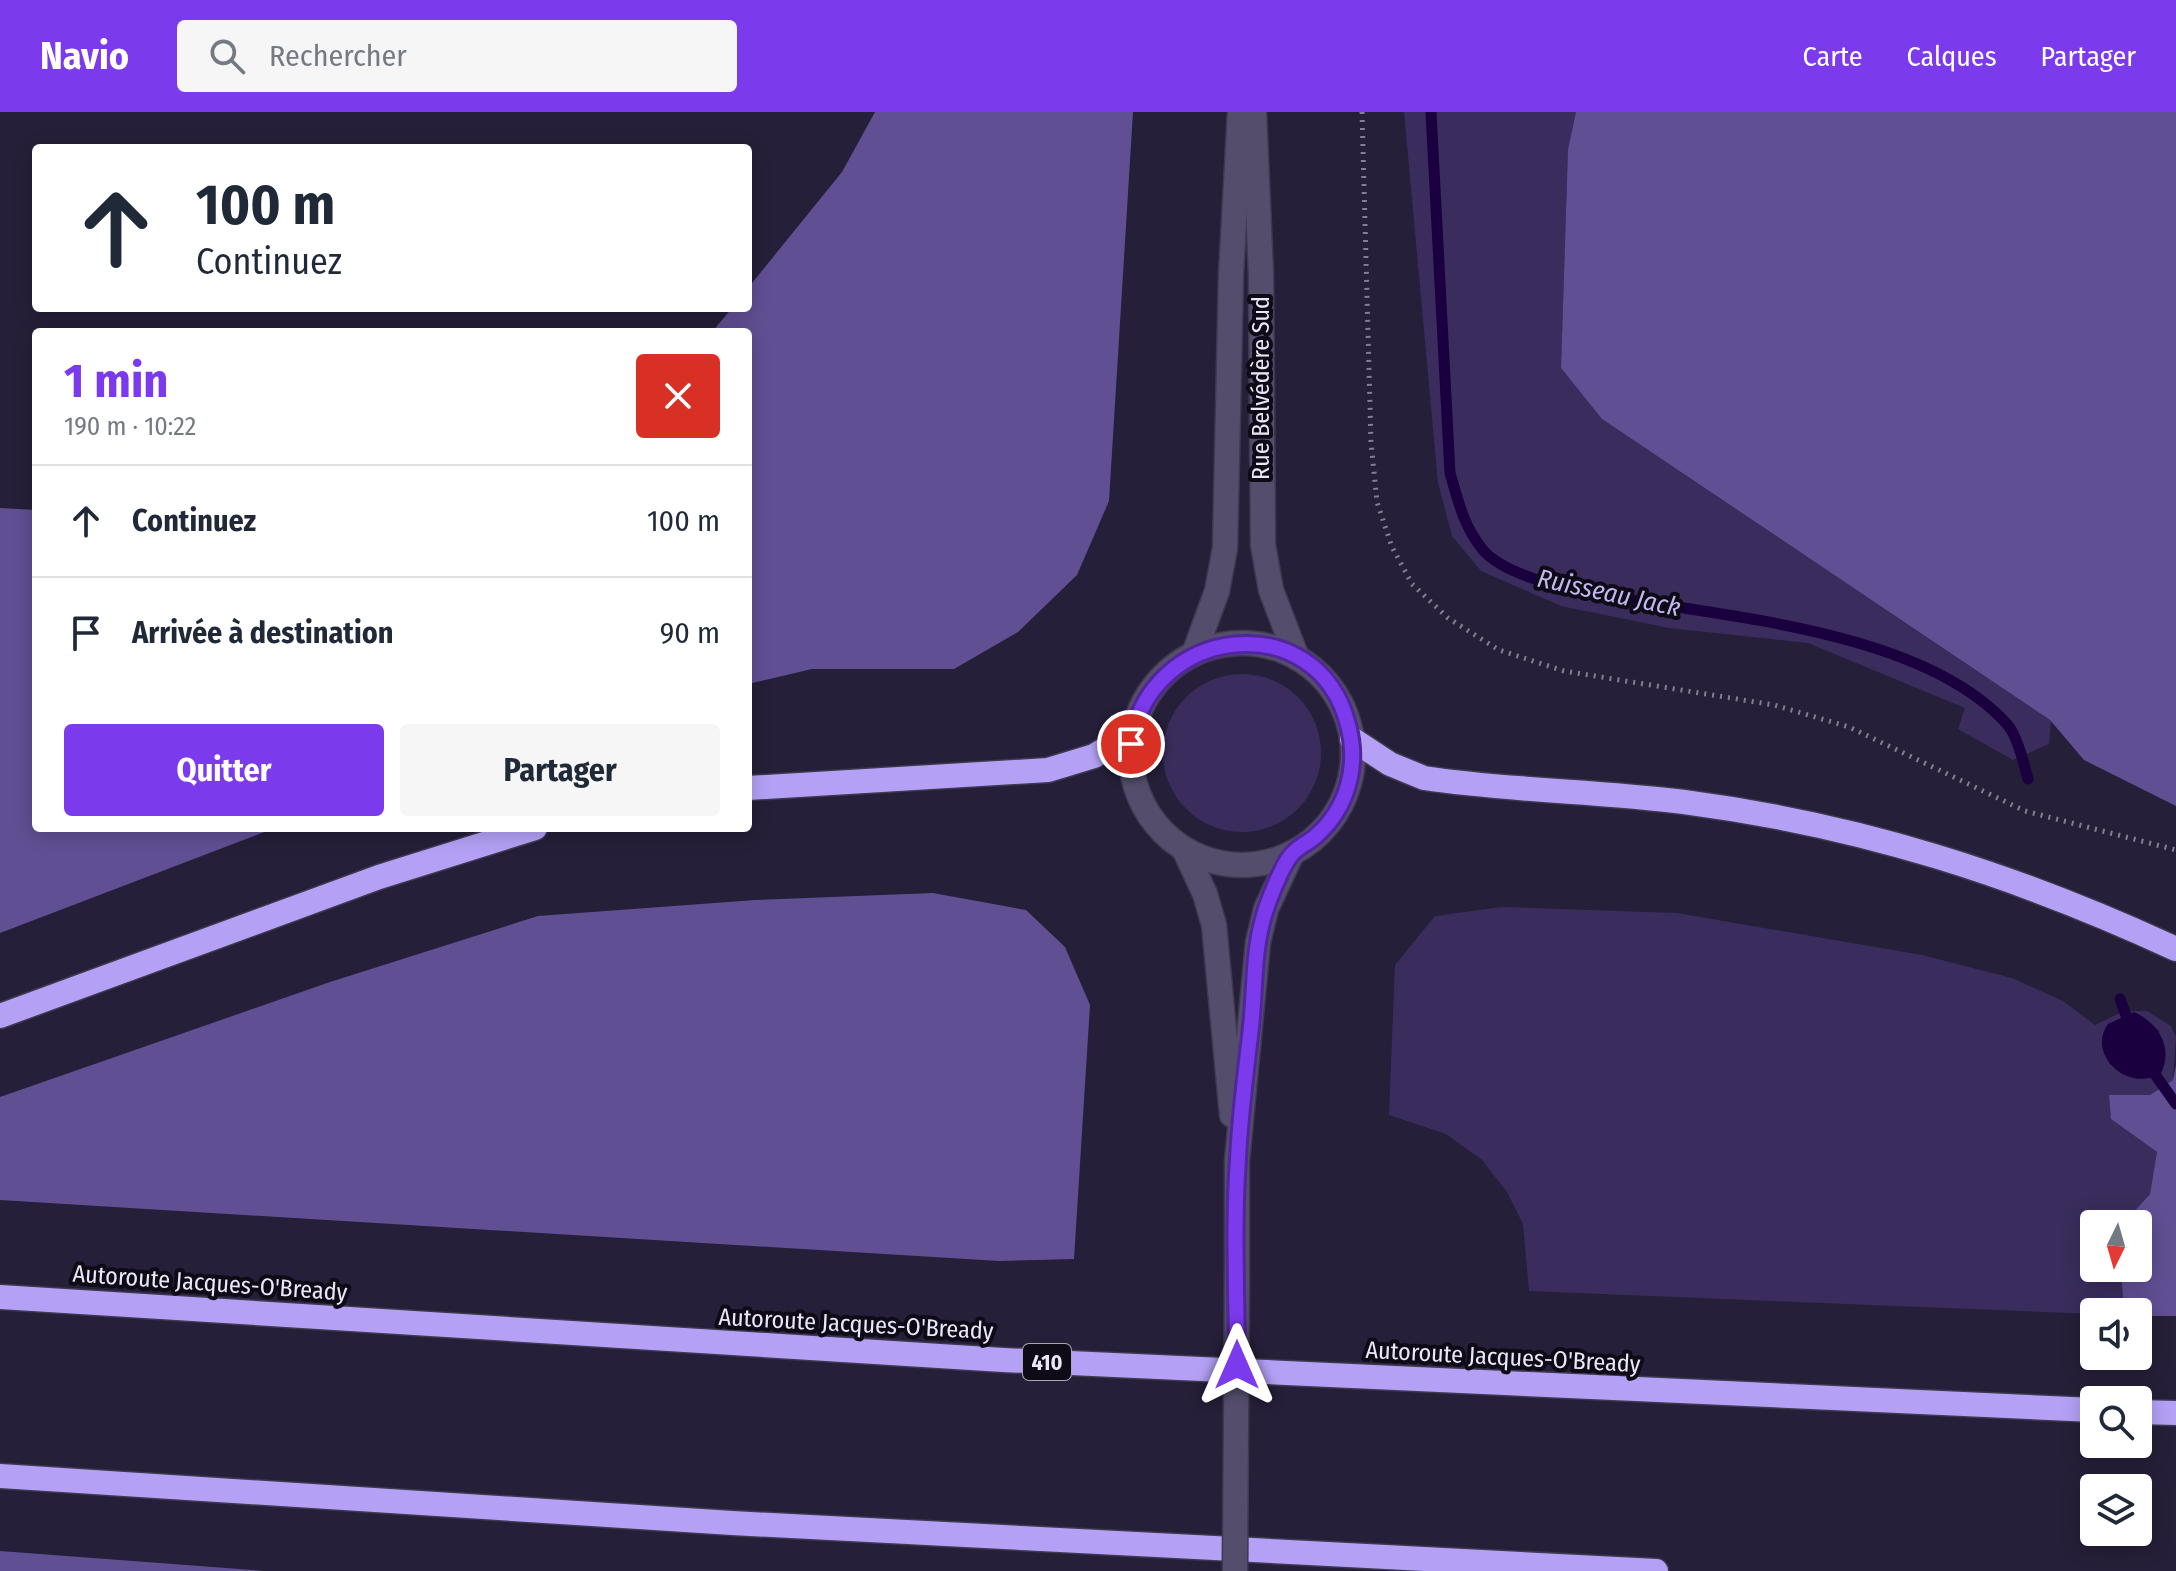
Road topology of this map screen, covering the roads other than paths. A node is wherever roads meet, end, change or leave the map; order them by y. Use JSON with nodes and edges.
{"nodes":[{"id":1,"x":1240,"y":112,"type":"edge"},
{"id":2,"x":1254,"y":112,"type":"edge"},
{"id":3,"x":1194,"y":654,"type":"junction"},
{"id":4,"x":1297,"y":658,"type":"junction"},
{"id":5,"x":1133,"y":732,"type":"junction"},
{"id":6,"x":1352,"y":739,"type":"junction"},
{"id":7,"x":752,"y":788,"type":"edge"},
{"id":8,"x":522,"y":832,"type":"edge"},
{"id":9,"x":1184,"y":849,"type":"junction"},
{"id":10,"x":1292,"y":853,"type":"junction"},
{"id":11,"x":2176,"y":949,"type":"edge"},
{"id":12,"x":0,"y":1016,"type":"edge"},
{"id":13,"x":1237,"y":1161,"type":"junction"},
{"id":14,"x":0,"y":1297,"type":"edge"},
{"id":15,"x":2080,"y":1409,"type":"edge"},
{"id":16,"x":2152,"y":1412,"type":"edge"},
{"id":17,"x":2176,"y":1413,"type":"edge"},
{"id":18,"x":0,"y":1476,"type":"edge"},
{"id":19,"x":1235,"y":1571,"type":"edge"},
{"id":20,"x":1656,"y":1571,"type":"edge"}],
"edges":[{"from":1,"to":3,"type":"street","name":"Rue Belvédère Sud"},
{"from":2,"to":4,"type":"street","name":"Rue Belvédère Sud"},
{"from":3,"to":4,"type":"street"},
{"from":3,"to":5,"type":"street"},
{"from":4,"to":6,"type":"street"},
{"from":5,"to":7,"type":"highway"},
{"from":5,"to":9,"type":"street"},
{"from":6,"to":10,"type":"street"},
{"from":6,"to":11,"type":"highway"},
{"from":8,"to":12,"type":"highway"},
{"from":9,"to":10,"type":"street"},
{"from":9,"to":13,"type":"street"},
{"from":10,"to":13,"type":"street"},
{"from":13,"to":19,"type":"street","bridge":true},
{"from":14,"to":15,"type":"highway","name":"Autoroute Jacques-O'Bready","number":"410"},
{"from":16,"to":17,"type":"highway"},
{"from":18,"to":20,"type":"highway"}]}
